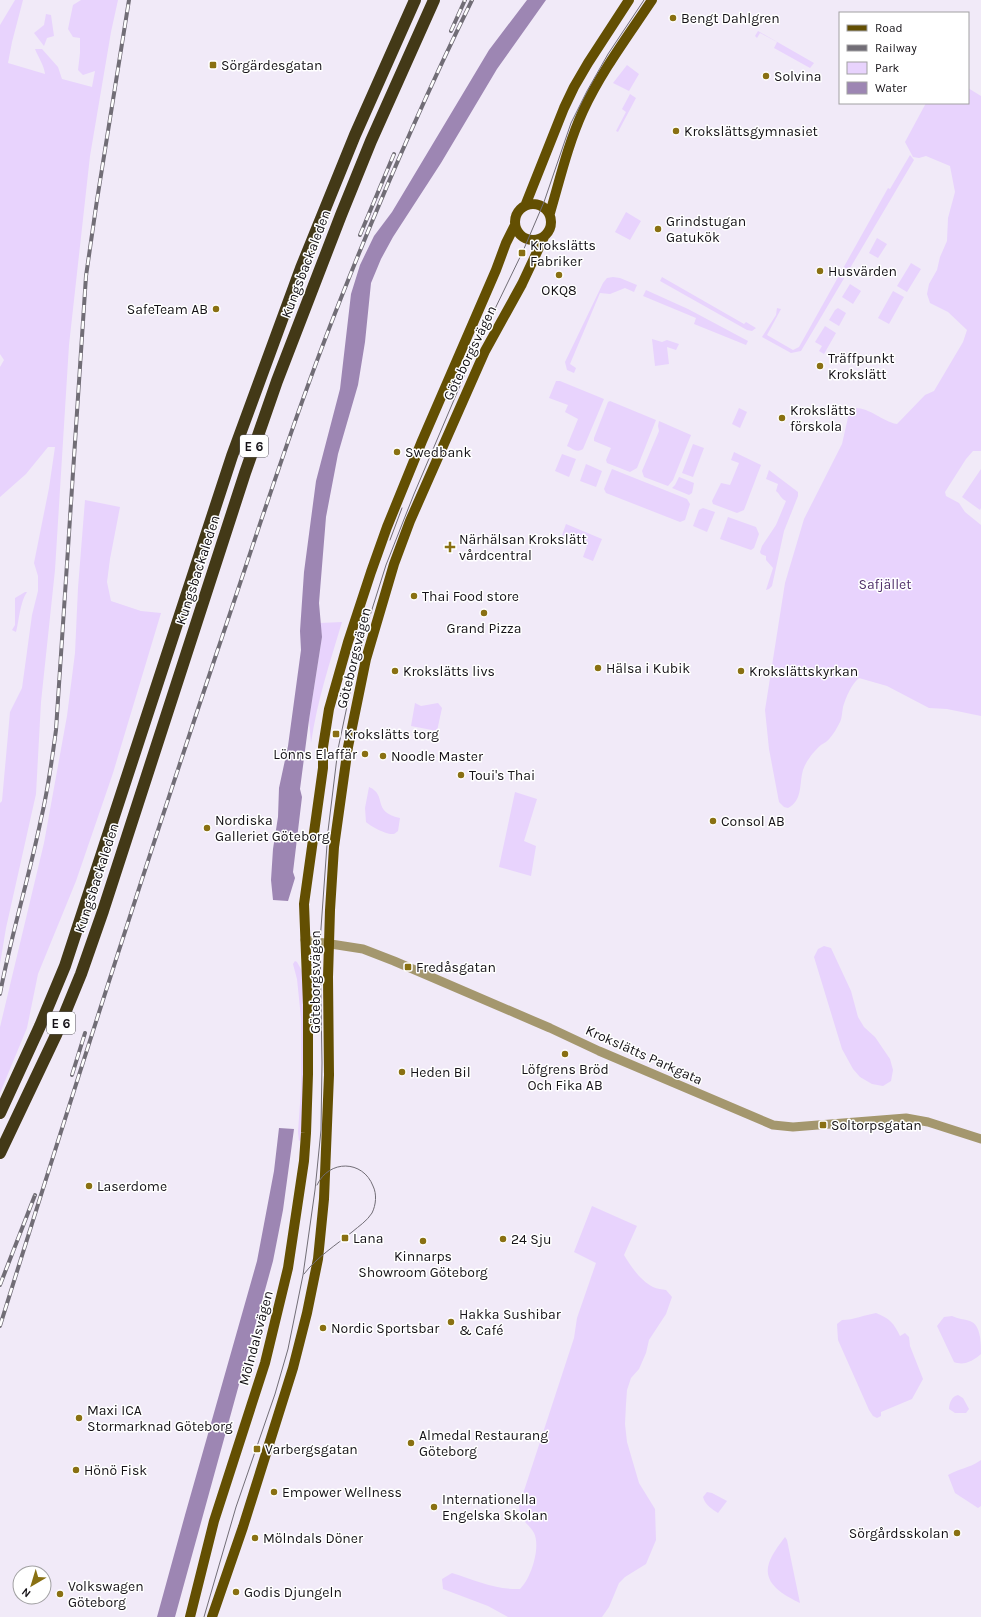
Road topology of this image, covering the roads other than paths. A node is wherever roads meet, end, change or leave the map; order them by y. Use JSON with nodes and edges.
{"nodes":[{"id":1,"x":415,"y":0,"type":"edge"},
{"id":2,"x":434,"y":0,"type":"edge"},
{"id":3,"x":629,"y":0,"type":"edge"},
{"id":4,"x":652,"y":0,"type":"edge"},
{"id":5,"x":525,"y":206,"type":"junction"},
{"id":6,"x":550,"y":213,"type":"junction"},
{"id":7,"x":515,"y":225,"type":"junction"},
{"id":8,"x":544,"y":237,"type":"junction"},
{"id":9,"x":305,"y":940,"type":"junction"},
{"id":10,"x":329,"y":943,"type":"junction"},
{"id":11,"x":0,"y":1113,"type":"edge"},
{"id":12,"x":981,"y":1139,"type":"edge"},
{"id":13,"x":0,"y":1154,"type":"edge"},
{"id":14,"x":298,"y":1202,"type":"joint"},
{"id":15,"x":190,"y":1617,"type":"edge"},
{"id":16,"x":212,"y":1617,"type":"edge"}],
"edges":[{"from":1,"to":11,"type":"highway","name":"Kungsbackaleden","number":"E 6"},
{"from":2,"to":13,"type":"highway","name":"Kungsbackaleden","number":"E 6"},
{"from":3,"to":5,"type":"main road","name":"Göteborgsvägen"},
{"from":4,"to":6,"type":"main road","name":"Göteborgsvägen"},
{"from":5,"to":6,"type":"main road"},
{"from":5,"to":7,"type":"main road","name":"Göteborgsvägen"},
{"from":6,"to":8,"type":"main road","name":"Göteborgsvägen"},
{"from":7,"to":8,"type":"main road"},
{"from":7,"to":9,"type":"main road","name":"Göteborgsvägen"},
{"from":8,"to":10,"type":"main road","name":"Göteborgsvägen"},
{"from":9,"to":10,"type":"street","name":"Krokslätts Parkgata"},
{"from":9,"to":14,"type":"main road","name":"Göteborgsvägen"},
{"from":10,"to":12,"type":"street","name":"Krokslätts Parkgata"},
{"from":10,"to":16,"type":"main road","name":"Göteborgsvägen"},
{"from":14,"to":15,"type":"main road","name":"Mölndalsvägen"}]}
